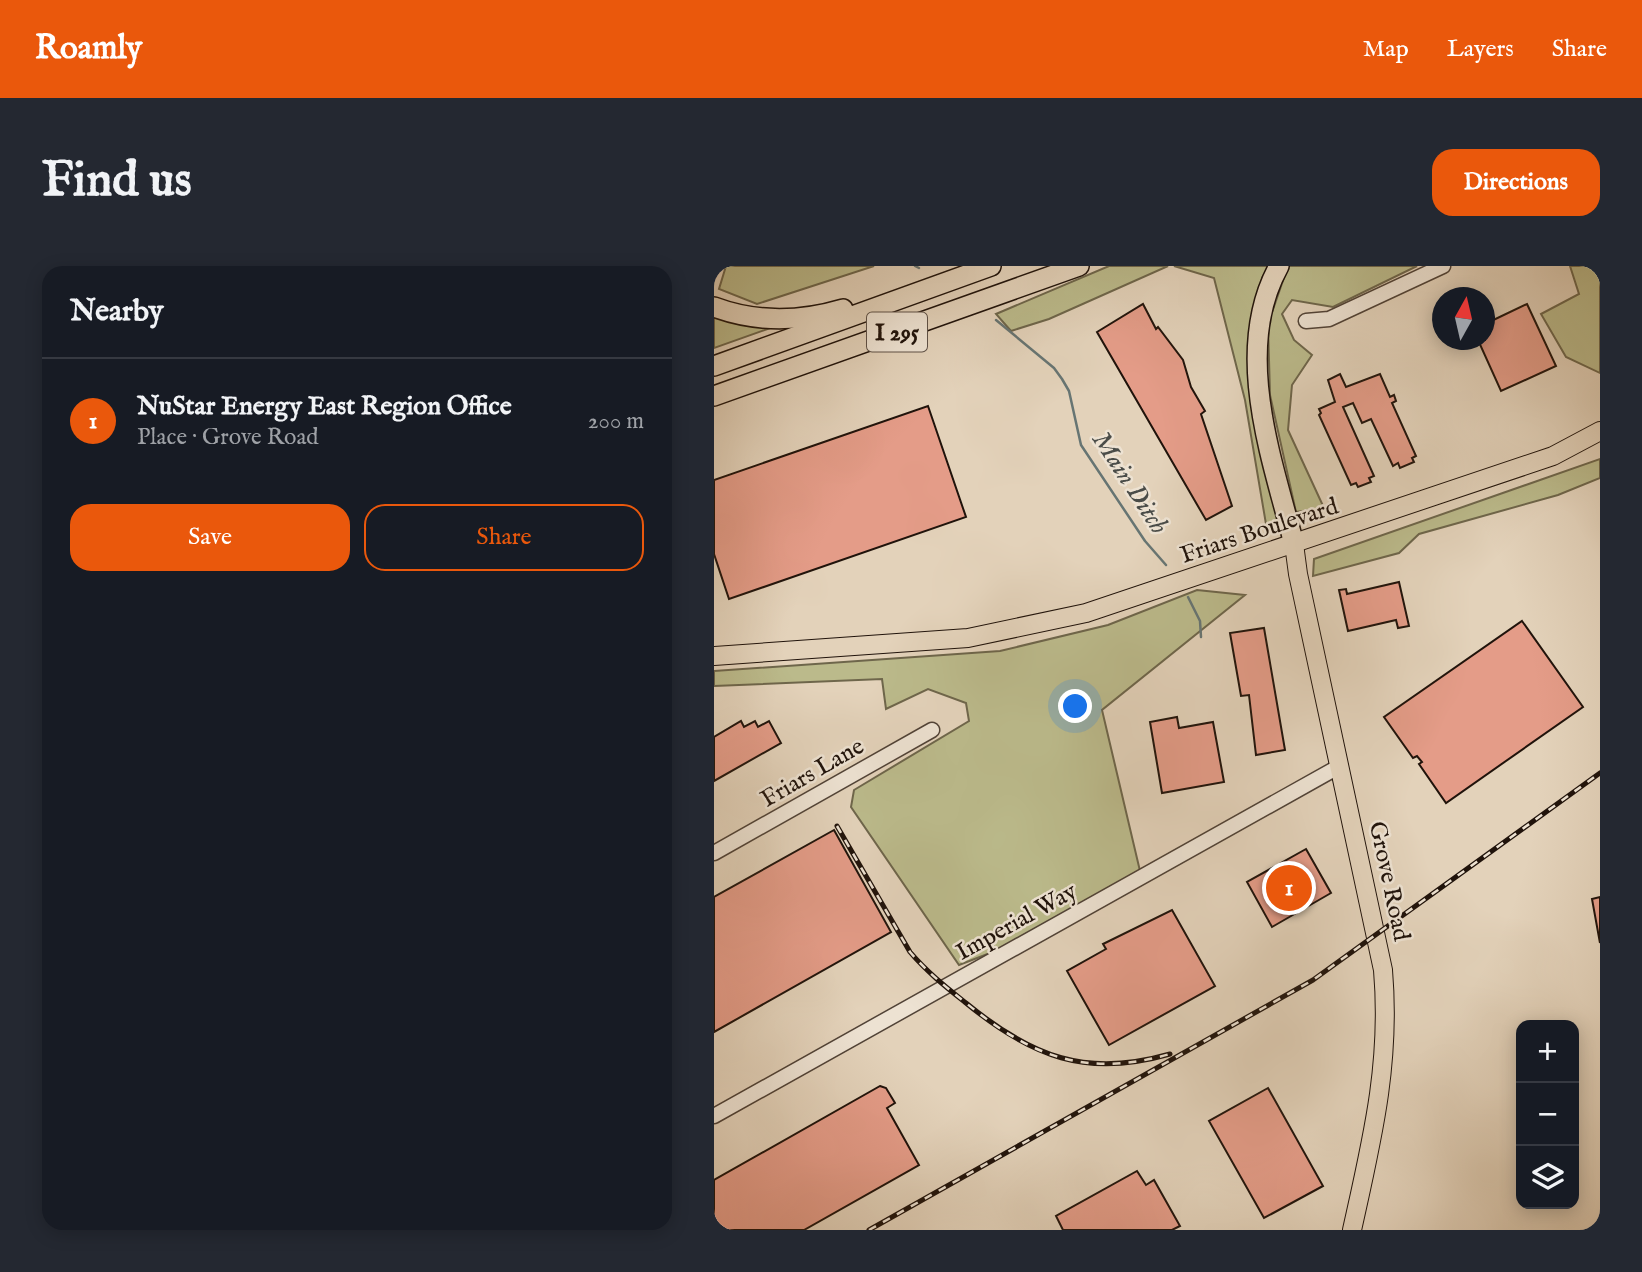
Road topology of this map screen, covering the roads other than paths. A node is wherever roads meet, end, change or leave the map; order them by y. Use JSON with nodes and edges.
{"nodes":[{"id":1,"x":966,"y":266,"type":"edge"},
{"id":2,"x":991,"y":266,"type":"edge"},
{"id":3,"x":1079,"y":266,"type":"edge"},
{"id":4,"x":1279,"y":266,"type":"edge"},
{"id":5,"x":1443,"y":266,"type":"edge"},
{"id":6,"x":714,"y":307,"type":"edge"},
{"id":7,"x":958,"y":311,"type":"junction"},
{"id":8,"x":1306,"y":321,"type":"dead end"},
{"id":9,"x":714,"y":366,"type":"edge"},
{"id":10,"x":714,"y":396,"type":"edge"},
{"id":11,"x":714,"y":408,"type":"edge"},
{"id":12,"x":1600,"y":431,"type":"edge"},
{"id":13,"x":1294,"y":544,"type":"junction"},
{"id":14,"x":714,"y":656,"type":"edge"},
{"id":15,"x":932,"y":730,"type":"dead end"},
{"id":16,"x":1340,"y":766,"type":"junction"},
{"id":17,"x":714,"y":853,"type":"edge"},
{"id":18,"x":714,"y":1116,"type":"edge"},
{"id":19,"x":1352,"y":1230,"type":"edge"}],
"edges":[{"from":1,"to":6,"type":"highway"},
{"from":2,"to":9,"type":"highway","number":"I 295"},
{"from":3,"to":7,"type":"highway","number":"I 295"},
{"from":4,"to":13,"type":"highway"},
{"from":5,"to":8,"type":"street"},
{"from":7,"to":10,"type":"highway","number":"I 295"},
{"from":7,"to":11,"type":"highway"},
{"from":12,"to":13,"type":"main road","name":"Friars Boulevard"},
{"from":13,"to":14,"type":"main road","name":"Friars Boulevard"},
{"from":13,"to":16,"type":"main road","name":"Grove Road"},
{"from":15,"to":17,"type":"street","name":"Friars Lane"},
{"from":16,"to":18,"type":"street","name":"Imperial Way"},
{"from":16,"to":19,"type":"main road","name":"Grove Road"}]}
